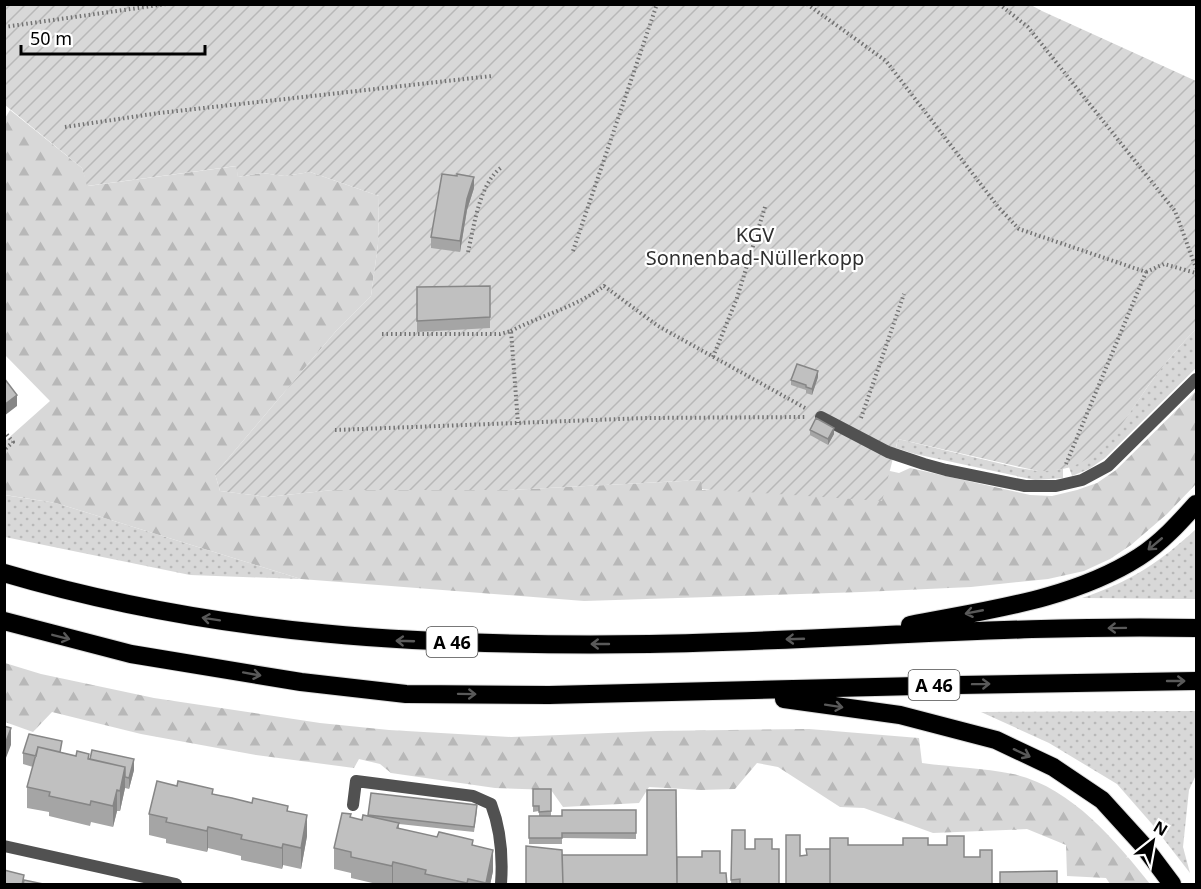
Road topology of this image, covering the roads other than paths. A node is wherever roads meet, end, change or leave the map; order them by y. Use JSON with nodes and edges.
{"nodes":[{"id":1,"x":1197,"y":379,"type":"edge"},
{"id":2,"x":821,"y":417,"type":"road end"},
{"id":3,"x":1197,"y":504,"type":"edge"},
{"id":4,"x":4,"y":573,"type":"edge"},
{"id":5,"x":4,"y":621,"type":"edge"},
{"id":6,"x":1197,"y":628,"type":"edge"},
{"id":7,"x":854,"y":636,"type":"junction"},
{"id":8,"x":1197,"y":681,"type":"edge"},
{"id":9,"x":671,"y":693,"type":"junction"},
{"id":10,"x":353,"y":805,"type":"dead end"},
{"id":11,"x":4,"y":846,"type":"edge"},
{"id":12,"x":176,"y":885,"type":"edge"},
{"id":13,"x":501,"y":885,"type":"edge"},
{"id":14,"x":1172,"y":885,"type":"edge"}],
"edges":[{"from":1,"to":2,"type":"street"},
{"from":3,"to":7,"type":"highway","one_way":true},
{"from":7,"to":4,"type":"highway","number":"A 46","one_way":true},
{"from":5,"to":9,"type":"highway","number":"A 46","one_way":true},
{"from":6,"to":7,"type":"highway","number":"A 46","one_way":true},
{"from":9,"to":8,"type":"highway","number":"A 46","one_way":true},
{"from":9,"to":14,"type":"highway","one_way":true},
{"from":10,"to":13,"type":"street"},
{"from":11,"to":12,"type":"street"}]}
